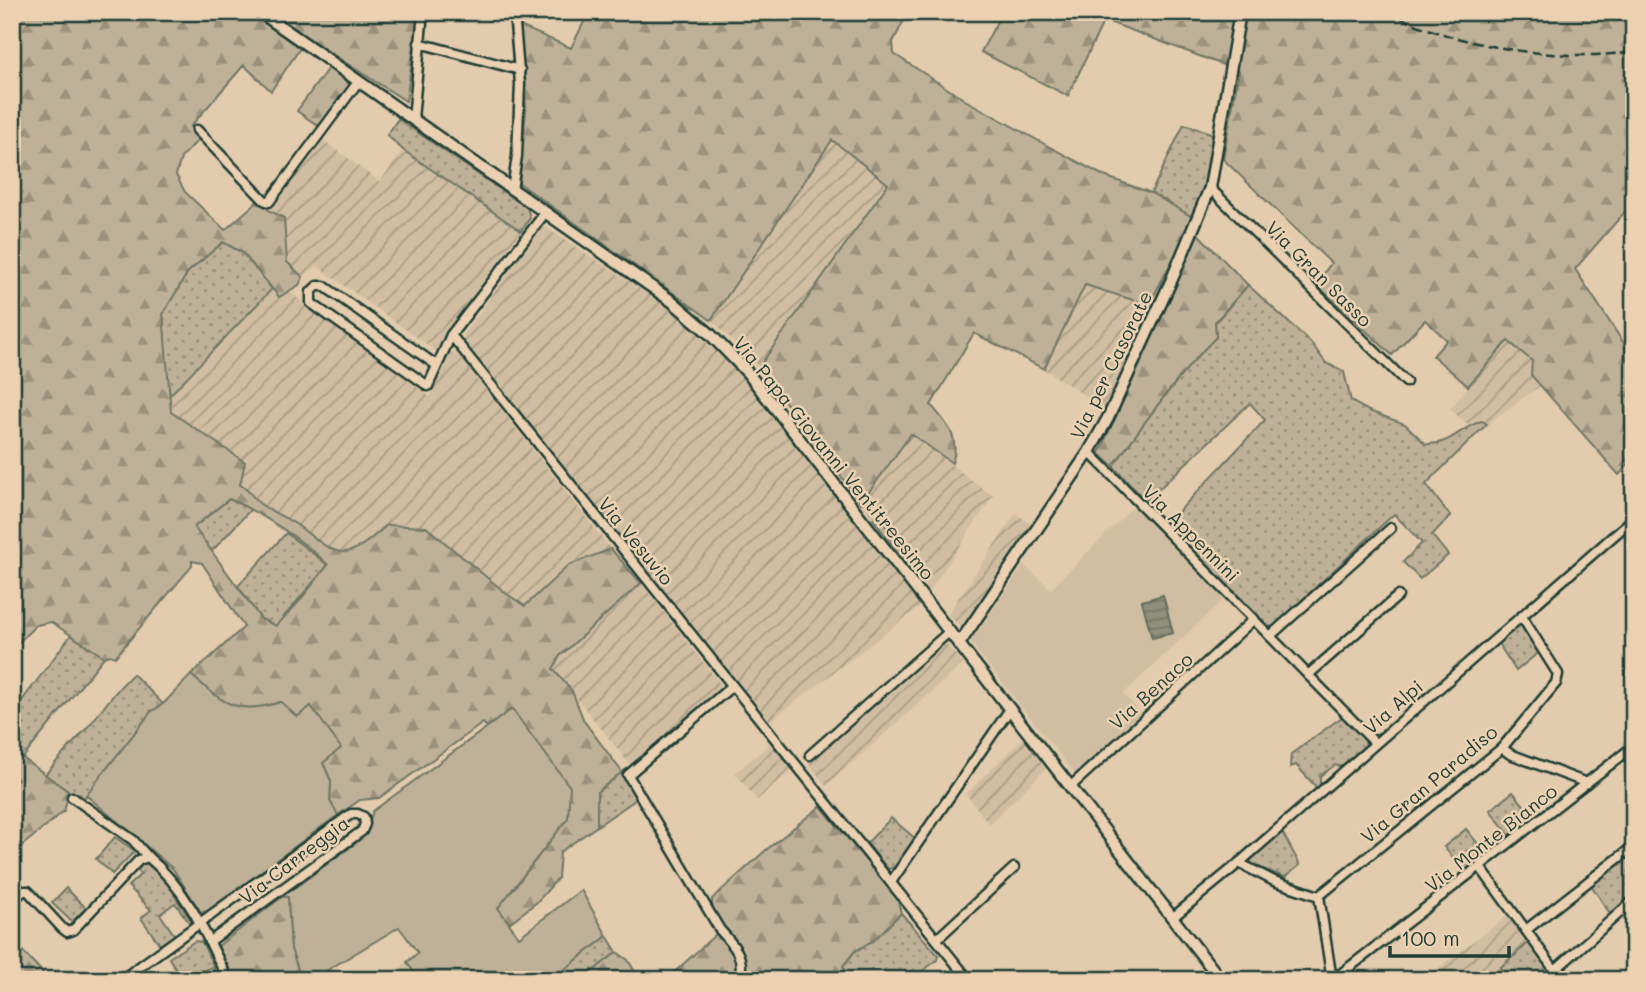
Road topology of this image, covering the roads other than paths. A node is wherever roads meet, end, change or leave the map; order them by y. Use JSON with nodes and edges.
{"nodes":[{"id":1,"x":260,"y":12,"type":"edge"},
{"id":2,"x":423,"y":12,"type":"edge"},
{"id":3,"x":514,"y":12,"type":"edge"},
{"id":4,"x":1240,"y":12,"type":"edge"},
{"id":5,"x":419,"y":43,"type":"junction"},
{"id":6,"x":520,"y":70,"type":"junction"},
{"id":7,"x":358,"y":82,"type":"junction"},
{"id":8,"x":413,"y":119,"type":"junction"},
{"id":9,"x":197,"y":130,"type":"dead end"},
{"id":10,"x":1210,"y":188,"type":"junction"},
{"id":11,"x":512,"y":190,"type":"junction"},
{"id":12,"x":545,"y":214,"type":"junction"},
{"id":13,"x":451,"y":335,"type":"junction"},
{"id":14,"x":436,"y":365,"type":"junction"},
{"id":15,"x":1406,"y":382,"type":"dead end"},
{"id":16,"x":1089,"y":452,"type":"junction"},
{"id":17,"x":1634,"y":519,"type":"edge"},
{"id":18,"x":1391,"y":528,"type":"dead end"},
{"id":19,"x":1398,"y":596,"type":"dead end"},
{"id":20,"x":1522,"y":617,"type":"junction"},
{"id":21,"x":1254,"y":619,"type":"junction"},
{"id":22,"x":950,"y":632,"type":"junction"},
{"id":23,"x":1270,"y":636,"type":"junction"},
{"id":24,"x":959,"y":644,"type":"junction"},
{"id":25,"x":1308,"y":675,"type":"junction"},
{"id":26,"x":732,"y":686,"type":"junction"},
{"id":27,"x":1010,"y":709,"type":"junction"},
{"id":28,"x":1376,"y":743,"type":"junction"},
{"id":29,"x":1634,"y":746,"type":"edge"},
{"id":30,"x":1502,"y":748,"type":"junction"},
{"id":31,"x":810,"y":755,"type":"dead end"},
{"id":32,"x":1587,"y":783,"type":"junction"},
{"id":33,"x":1070,"y":787,"type":"junction"},
{"id":34,"x":72,"y":797,"type":"dead end"},
{"id":35,"x":1634,"y":846,"type":"edge"},
{"id":36,"x":148,"y":857,"type":"junction"},
{"id":37,"x":1239,"y":863,"type":"junction"},
{"id":38,"x":1480,"y":867,"type":"junction"},
{"id":39,"x":1014,"y":868,"type":"dead end"},
{"id":40,"x":891,"y":883,"type":"junction"},
{"id":41,"x":1319,"y":896,"type":"junction"},
{"id":42,"x":1634,"y":900,"type":"edge"},
{"id":43,"x":12,"y":901,"type":"edge"},
{"id":44,"x":1172,"y":918,"type":"junction"},
{"id":45,"x":201,"y":924,"type":"junction"},
{"id":46,"x":1526,"y":930,"type":"junction"},
{"id":47,"x":937,"y":939,"type":"junction"},
{"id":48,"x":209,"y":942,"type":"junction"},
{"id":49,"x":1555,"y":970,"type":"junction"},
{"id":50,"x":1634,"y":976,"type":"edge"},
{"id":51,"x":1219,"y":978,"type":"edge"},
{"id":52,"x":121,"y":980,"type":"edge"},
{"id":53,"x":228,"y":980,"type":"edge"},
{"id":54,"x":738,"y":980,"type":"edge"},
{"id":55,"x":969,"y":980,"type":"edge"},
{"id":56,"x":1332,"y":980,"type":"edge"},
{"id":57,"x":1562,"y":980,"type":"edge"},
{"id":58,"x":1630,"y":980,"type":"edge"}],
"edges":[{"from":1,"to":7,"type":"street","name":"Via Papa Giovanni Ventitreesimo"},
{"from":2,"to":5,"type":"street"},
{"from":3,"to":6,"type":"street"},
{"from":4,"to":10,"type":"street","name":"Via per Casorate"},
{"from":5,"to":6,"type":"street"},
{"from":5,"to":8,"type":"street"},
{"from":6,"to":11,"type":"street"},
{"from":7,"to":8,"type":"street","name":"Via Papa Giovanni Ventitreesimo"},
{"from":7,"to":9,"type":"street"},
{"from":8,"to":11,"type":"street","name":"Via Papa Giovanni Ventitreesimo"},
{"from":10,"to":15,"type":"street","name":"Via Gran Sasso"},
{"from":10,"to":16,"type":"street","name":"Via per Casorate"},
{"from":11,"to":12,"type":"street","name":"Via Papa Giovanni Ventitreesimo"},
{"from":12,"to":13,"type":"street"},
{"from":12,"to":22,"type":"street","name":"Via Papa Giovanni Ventitreesimo"},
{"from":13,"to":14,"type":"street"},
{"from":13,"to":26,"type":"street","name":"Via Vesuvio"},
{"from":14,"to":14,"type":"street"},
{"from":16,"to":21,"type":"street","name":"Via Appennini"},
{"from":16,"to":24,"type":"street","name":"Via per Casorate"},
{"from":17,"to":20,"type":"street","name":"Via Alpi"},
{"from":18,"to":23,"type":"street"},
{"from":19,"to":25,"type":"street"},
{"from":20,"to":28,"type":"street","name":"Via Alpi"},
{"from":20,"to":30,"type":"street","name":"Via Gran Paradiso"},
{"from":21,"to":23,"type":"street","name":"Via Appennini"},
{"from":21,"to":33,"type":"street","name":"Via Benaco"},
{"from":22,"to":24,"type":"street","name":"Via Papa Giovanni Ventitreesimo"},
{"from":22,"to":31,"type":"street"},
{"from":23,"to":25,"type":"street","name":"Via Appennini"},
{"from":24,"to":27,"type":"street","name":"Via Papa Giovanni Ventitreesimo"},
{"from":25,"to":28,"type":"street","name":"Via Appennini"},
{"from":26,"to":40,"type":"street","name":"Via Vesuvio"},
{"from":26,"to":54,"type":"street"},
{"from":27,"to":33,"type":"street","name":"Via Papa Giovanni Ventitreesimo"},
{"from":27,"to":40,"type":"street"},
{"from":28,"to":37,"type":"street","name":"Via Alpi"},
{"from":29,"to":32,"type":"street","name":"Via Monte Bianco"},
{"from":30,"to":32,"type":"street"},
{"from":30,"to":41,"type":"street","name":"Via Gran Paradiso"},
{"from":32,"to":38,"type":"street","name":"Via Monte Bianco"},
{"from":33,"to":44,"type":"street","name":"Via Papa Giovanni Ventitreesimo"},
{"from":34,"to":36,"type":"street"},
{"from":35,"to":46,"type":"street"},
{"from":36,"to":43,"type":"street"},
{"from":36,"to":45,"type":"street"},
{"from":37,"to":41,"type":"street"},
{"from":37,"to":44,"type":"street","name":"Via Alpi"},
{"from":38,"to":46,"type":"street"},
{"from":38,"to":56,"type":"street","name":"Via Monte Bianco"},
{"from":39,"to":47,"type":"street"},
{"from":40,"to":47,"type":"street","name":"Via Vesuvio"},
{"from":41,"to":56,"type":"street"},
{"from":42,"to":49,"type":"street"},
{"from":44,"to":51,"type":"street","name":"Via Papa Giovanni Ventitreesimo"},
{"from":45,"to":48,"type":"street"},
{"from":45,"to":48,"type":"street","name":"Via Carreggia"},
{"from":45,"to":52,"type":"street","name":"Via Carreggia"},
{"from":46,"to":49,"type":"street"},
{"from":47,"to":55,"type":"street","name":"Via Vesuvio"},
{"from":48,"to":53,"type":"street"},
{"from":49,"to":57,"type":"street"},
{"from":50,"to":58,"type":"street"}]}
